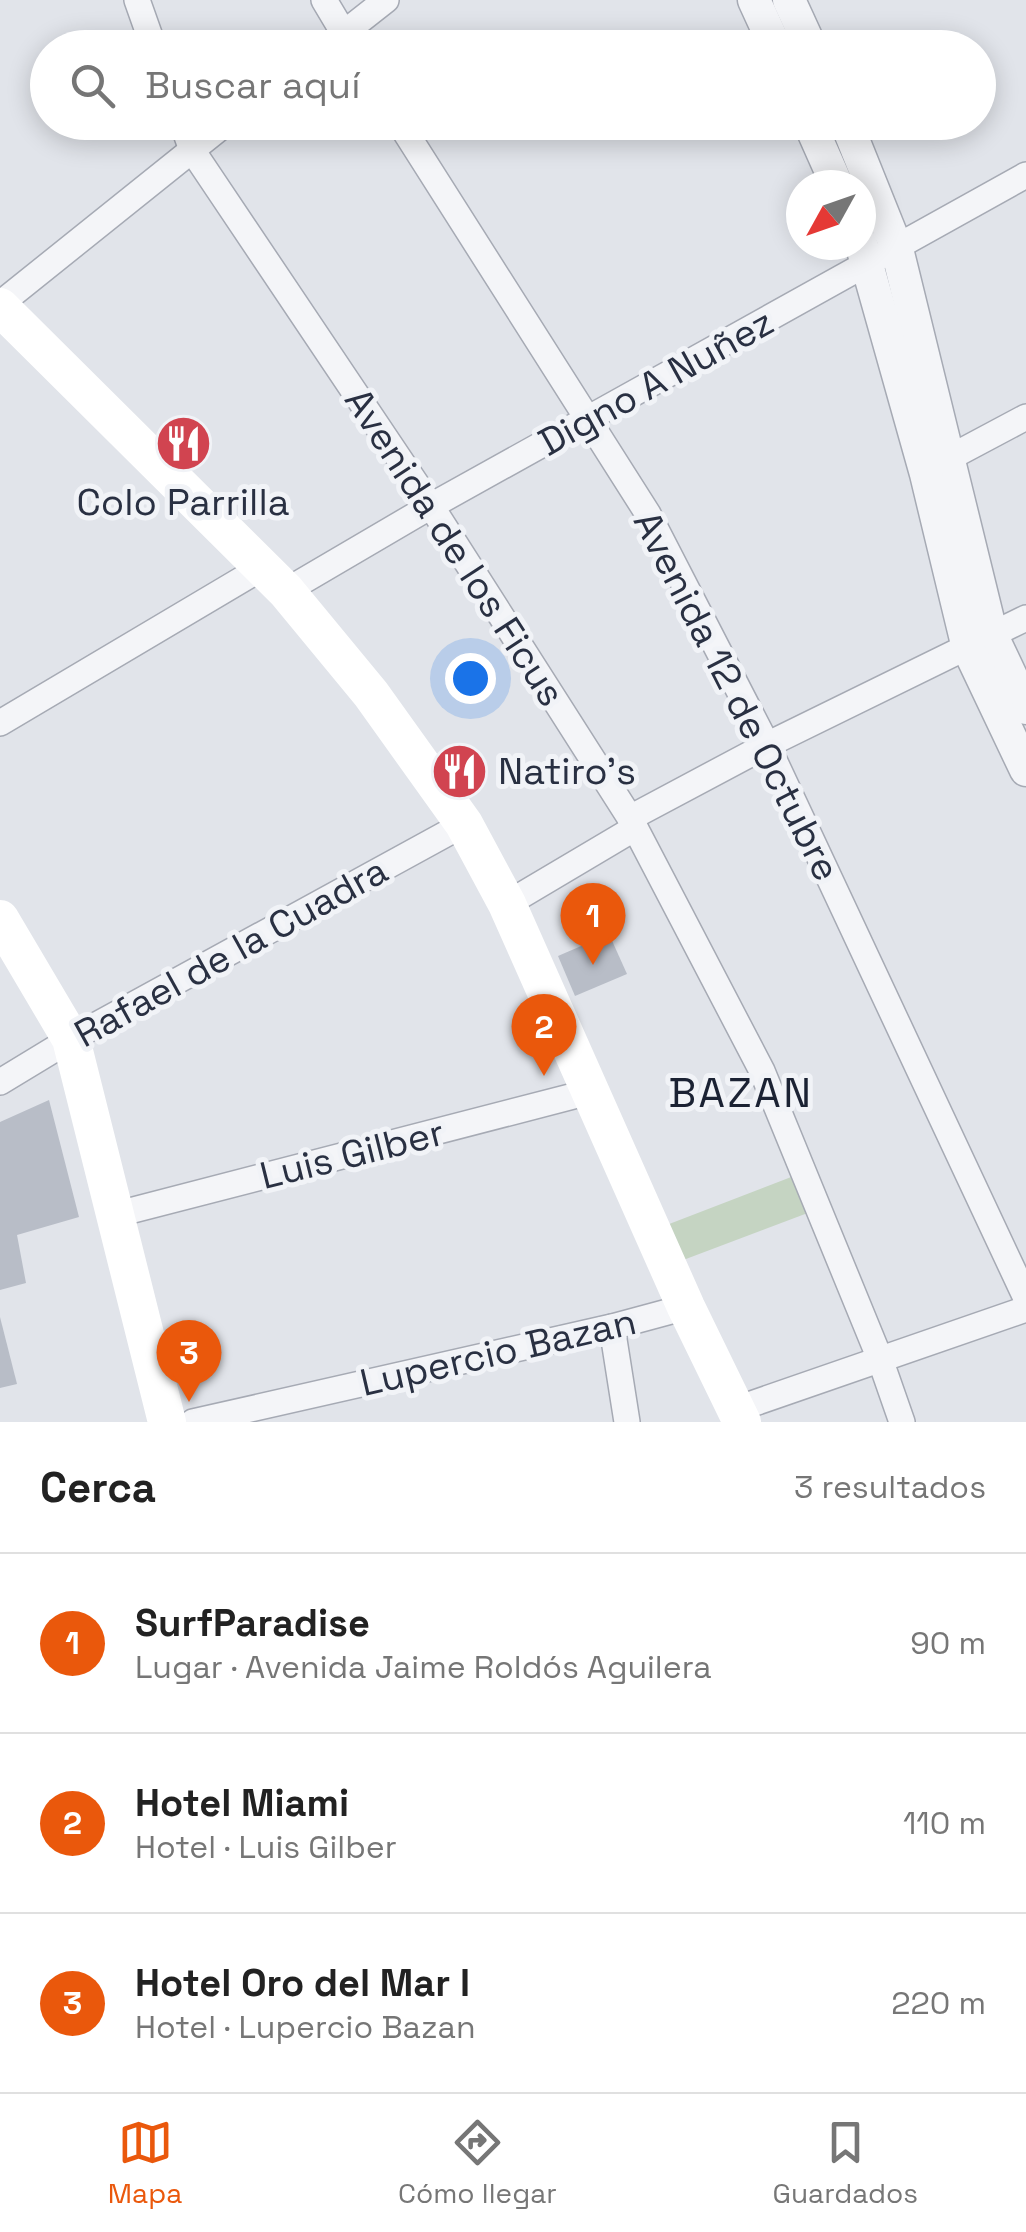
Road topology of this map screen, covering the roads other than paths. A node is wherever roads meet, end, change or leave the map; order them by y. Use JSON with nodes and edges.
{"nodes":[{"id":1,"x":137,"y":0,"type":"edge"},
{"id":2,"x":324,"y":0,"type":"edge"},
{"id":3,"x":386,"y":0,"type":"edge"},
{"id":4,"x":754,"y":0,"type":"edge"},
{"id":5,"x":789,"y":0,"type":"edge"},
{"id":6,"x":148,"y":30,"type":"edge"},
{"id":7,"x":335,"y":30,"type":"edge"},
{"id":8,"x":354,"y":30,"type":"edge"},
{"id":9,"x":768,"y":30,"type":"edge"},
{"id":10,"x":803,"y":30,"type":"edge"},
{"id":11,"x":188,"y":140,"type":"edge"},
{"id":12,"x":204,"y":140,"type":"edge"},
{"id":13,"x":410,"y":140,"type":"edge"},
{"id":14,"x":818,"y":140,"type":"edge"},
{"id":15,"x":850,"y":140,"type":"edge"},
{"id":16,"x":192,"y":150,"type":"junction"},
{"id":17,"x":831,"y":170,"type":"edge"},
{"id":18,"x":857,"y":170,"type":"edge"},
{"id":19,"x":1026,"y":176,"type":"edge"},
{"id":20,"x":876,"y":253,"type":"edge"},
{"id":21,"x":864,"y":260,"type":"edge"},
{"id":22,"x":0,"y":305,"type":"edge"},
{"id":23,"x":1026,"y":417,"type":"edge"},
{"id":24,"x":587,"y":420,"type":"junction"},
{"id":25,"x":949,"y":458,"type":"junction"},
{"id":26,"x":431,"y":506,"type":"junction"},
{"id":27,"x":275,"y":579,"type":"junction"},
{"id":28,"x":1026,"y":618,"type":"edge"},
{"id":29,"x":980,"y":642,"type":"junction"},
{"id":30,"x":1026,"y":708,"type":"edge"},
{"id":31,"x":0,"y":723,"type":"edge"},
{"id":32,"x":767,"y":745,"type":"junction"},
{"id":33,"x":1026,"y":770,"type":"edge"},
{"id":34,"x":632,"y":823,"type":"junction"},
{"id":35,"x":464,"y":824,"type":"junction"},
{"id":36,"x":507,"y":904,"type":"junction"},
{"id":37,"x":0,"y":918,"type":"edge"},
{"id":38,"x":71,"y":1039,"type":"junction"},
{"id":39,"x":0,"y":1082,"type":"edge"},
{"id":40,"x":589,"y":1092,"type":"junction"},
{"id":41,"x":114,"y":1215,"type":"junction"},
{"id":42,"x":1026,"y":1298,"type":"edge"},
{"id":43,"x":686,"y":1307,"type":"junction"},
{"id":44,"x":1026,"y":1309,"type":"edge"},
{"id":45,"x":612,"y":1327,"type":"junction"},
{"id":46,"x":880,"y":1359,"type":"junction"},
{"id":47,"x":740,"y":1416,"type":"edge"},
{"id":48,"x":167,"y":1422,"type":"edge"},
{"id":49,"x":193,"y":1422,"type":"edge"},
{"id":50,"x":627,"y":1422,"type":"edge"},
{"id":51,"x":902,"y":1422,"type":"edge"}],
"edges":[{"from":1,"to":6,"type":"street"},
{"from":2,"to":7,"type":"street"},
{"from":3,"to":8,"type":"street"},
{"from":4,"to":9,"type":"street"},
{"from":5,"to":10,"type":"street"},
{"from":11,"to":16,"type":"street","name":"Avenida de los Ficus"},
{"from":12,"to":16,"type":"street"},
{"from":13,"to":24,"type":"street","name":"Avenida 12 de Octubre"},
{"from":14,"to":17,"type":"street"},
{"from":15,"to":18,"type":"street"},
{"from":16,"to":22,"type":"street"},
{"from":16,"to":26,"type":"street","name":"Avenida de los Ficus"},
{"from":19,"to":20,"type":"street","name":"Digno A Nuñez"},
{"from":20,"to":25,"type":"street"},
{"from":20,"to":29,"type":"street"},
{"from":21,"to":24,"type":"street","name":"Digno A Nuñez"},
{"from":22,"to":27,"type":"main road"},
{"from":23,"to":25,"type":"street"},
{"from":24,"to":26,"type":"street","name":"Digno A Nuñez"},
{"from":24,"to":32,"type":"street","name":"Avenida 12 de Octubre"},
{"from":25,"to":29,"type":"street"},
{"from":26,"to":27,"type":"street","name":"Digno A Nuñez"},
{"from":26,"to":34,"type":"street","name":"Avenida de los Ficus"},
{"from":27,"to":31,"type":"street","name":"Digno A Nuñez"},
{"from":27,"to":35,"type":"main road"},
{"from":28,"to":29,"type":"street"},
{"from":29,"to":30,"type":"street"},
{"from":29,"to":32,"type":"street"},
{"from":29,"to":33,"type":"street"},
{"from":32,"to":34,"type":"street"},
{"from":32,"to":42,"type":"street","name":"Avenida 12 de Octubre"},
{"from":34,"to":36,"type":"street"},
{"from":34,"to":46,"type":"street","name":"Avenida de los Ficus"},
{"from":35,"to":36,"type":"main road"},
{"from":35,"to":38,"type":"street","name":"Rafael de la Cuadra"},
{"from":36,"to":40,"type":"main road"},
{"from":37,"to":38,"type":"main road"},
{"from":38,"to":39,"type":"street","name":"Rafael de la Cuadra"},
{"from":38,"to":41,"type":"main road"},
{"from":40,"to":41,"type":"street","name":"Luis Gilber"},
{"from":40,"to":43,"type":"main road"},
{"from":41,"to":48,"type":"main road"},
{"from":43,"to":45,"type":"street","name":"Lupercio Bazan"},
{"from":43,"to":47,"type":"main road"},
{"from":44,"to":46,"type":"street"},
{"from":45,"to":49,"type":"street","name":"Lupercio Bazan"},
{"from":45,"to":50,"type":"street"},
{"from":46,"to":47,"type":"street"},
{"from":46,"to":51,"type":"street","name":"Avenida de los Ficus"}]}
